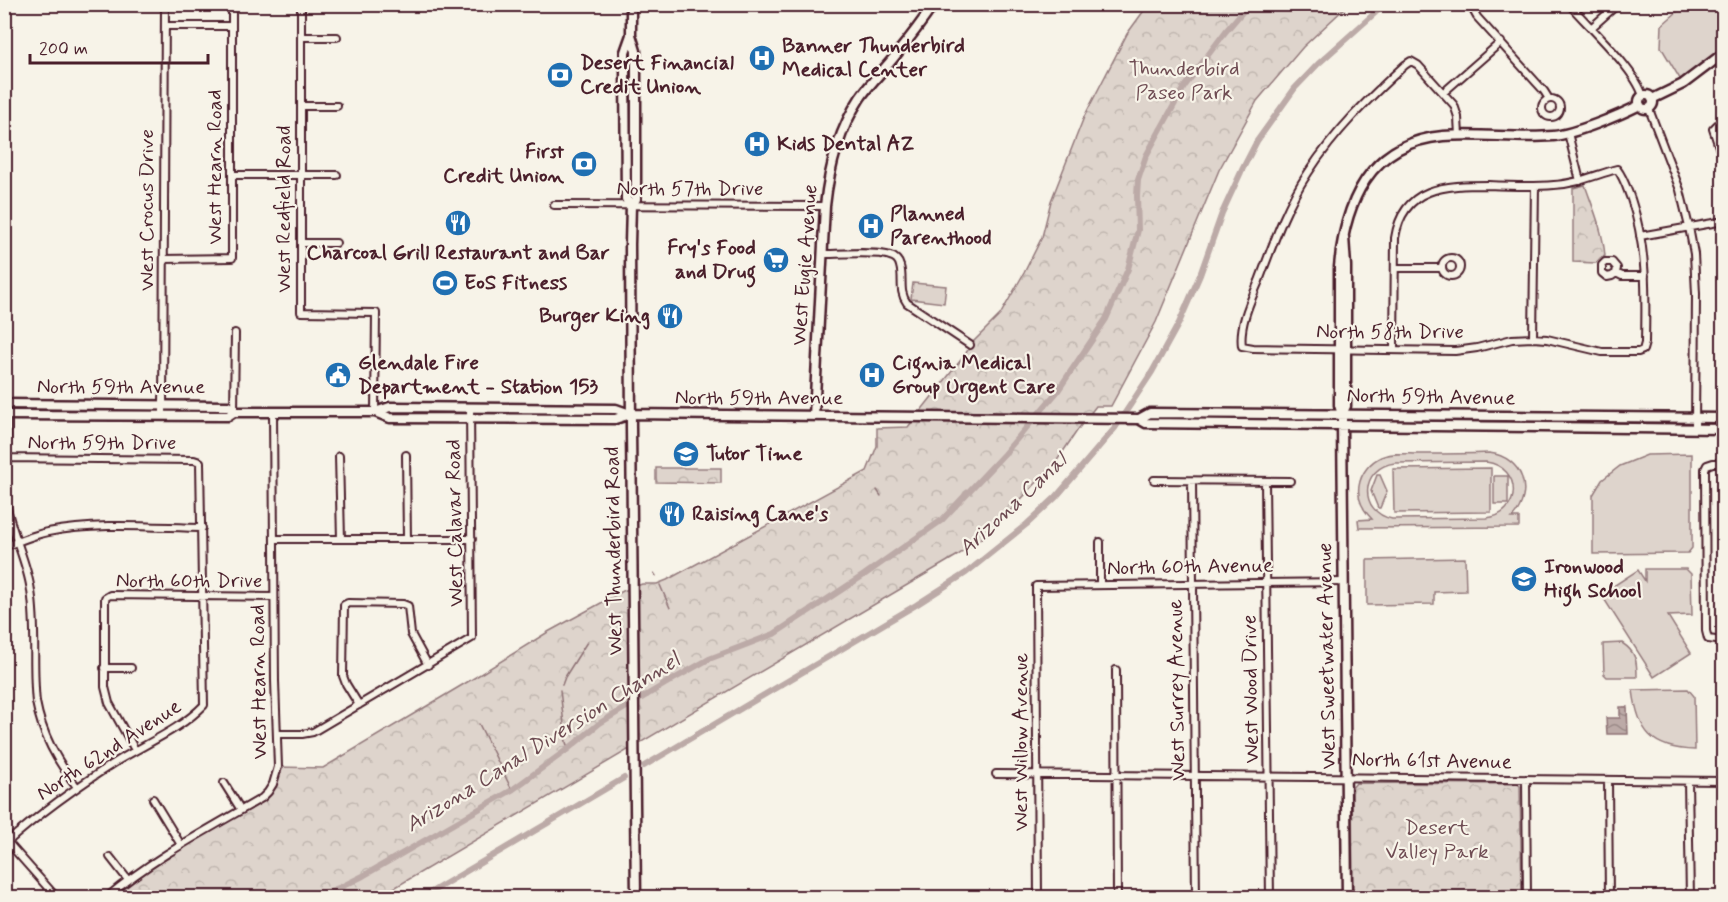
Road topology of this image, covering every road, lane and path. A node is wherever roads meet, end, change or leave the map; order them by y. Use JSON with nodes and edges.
{"nodes":[{"id":1,"x":165,"y":4,"type":"edge"},
{"id":2,"x":232,"y":4,"type":"edge"},
{"id":3,"x":302,"y":4,"type":"edge"},
{"id":4,"x":631,"y":4,"type":"edge"},
{"id":5,"x":934,"y":4,"type":"edge"},
{"id":6,"x":1569,"y":4,"type":"edge"},
{"id":7,"x":1618,"y":4,"type":"edge"},
{"id":8,"x":1474,"y":6,"type":"edge"},
{"id":9,"x":165,"y":26,"type":"junction"},
{"id":10,"x":232,"y":26,"type":"junction"},
{"id":11,"x":1591,"y":28,"type":"junction"},
{"id":12,"x":631,"y":35,"type":"junction"},
{"id":13,"x":301,"y":37,"type":"junction"},
{"id":14,"x":337,"y":37,"type":"dead end"},
{"id":15,"x":1501,"y":42,"type":"junction"},
{"id":16,"x":1724,"y":53,"type":"edge"},
{"id":17,"x":625,"y":69,"type":"junction"},
{"id":18,"x":1444,"y":92,"type":"junction"},
{"id":19,"x":1549,"y":99,"type":"dead end"},
{"id":20,"x":1645,"y":100,"type":"junction"},
{"id":21,"x":301,"y":105,"type":"junction"},
{"id":22,"x":337,"y":106,"type":"dead end"},
{"id":23,"x":1649,"y":109,"type":"joint"},
{"id":24,"x":1724,"y":121,"type":"edge"},
{"id":25,"x":636,"y":133,"type":"junction"},
{"id":26,"x":1568,"y":133,"type":"junction"},
{"id":27,"x":1459,"y":136,"type":"junction"},
{"id":28,"x":1724,"y":162,"type":"edge"},
{"id":29,"x":232,"y":175,"type":"junction"},
{"id":30,"x":301,"y":175,"type":"junction"},
{"id":31,"x":337,"y":175,"type":"dead end"},
{"id":32,"x":1580,"y":181,"type":"junction"},
{"id":33,"x":1535,"y":186,"type":"junction"},
{"id":34,"x":554,"y":205,"type":"dead end"},
{"id":35,"x":631,"y":205,"type":"junction"},
{"id":36,"x":825,"y":206,"type":"junction"},
{"id":37,"x":1724,"y":221,"type":"edge"},
{"id":38,"x":1689,"y":227,"type":"junction"},
{"id":39,"x":1640,"y":236,"type":"junction"},
{"id":40,"x":301,"y":243,"type":"junction"},
{"id":41,"x":336,"y":243,"type":"dead end"},
{"id":42,"x":823,"y":254,"type":"junction"},
{"id":43,"x":164,"y":259,"type":"junction"},
{"id":44,"x":1395,"y":268,"type":"junction"},
{"id":45,"x":1442,"y":268,"type":"dead end"},
{"id":46,"x":1616,"y":273,"type":"dead end"},
{"id":47,"x":1645,"y":276,"type":"junction"},
{"id":48,"x":235,"y":333,"type":"dead end"},
{"id":49,"x":1533,"y":338,"type":"junction"},
{"id":50,"x":970,"y":345,"type":"dead end"},
{"id":51,"x":1343,"y":349,"type":"junction"},
{"id":52,"x":1394,"y":350,"type":"junction"},
{"id":53,"x":6,"y":404,"type":"edge"},
{"id":54,"x":164,"y":405,"type":"junction"},
{"id":55,"x":470,"y":408,"type":"junction"},
{"id":56,"x":553,"y":408,"type":"junction"},
{"id":57,"x":234,"y":412,"type":"junction"},
{"id":58,"x":273,"y":412,"type":"junction"},
{"id":59,"x":375,"y":412,"type":"junction"},
{"id":60,"x":631,"y":414,"type":"junction"},
{"id":61,"x":1342,"y":414,"type":"junction"},
{"id":62,"x":6,"y":415,"type":"edge"},
{"id":63,"x":163,"y":416,"type":"junction"},
{"id":64,"x":814,"y":416,"type":"junction"},
{"id":65,"x":1549,"y":416,"type":"junction"},
{"id":66,"x":470,"y":418,"type":"junction"},
{"id":67,"x":1695,"y":418,"type":"junction"},
{"id":68,"x":1724,"y":418,"type":"edge"},
{"id":69,"x":526,"y":419,"type":"junction"},
{"id":70,"x":1134,"y":419,"type":"junction"},
{"id":71,"x":1342,"y":424,"type":"junction"},
{"id":72,"x":1530,"y":427,"type":"junction"},
{"id":73,"x":1695,"y":428,"type":"junction"},
{"id":74,"x":1724,"y":429,"type":"edge"},
{"id":75,"x":406,"y":455,"type":"dead end"},
{"id":76,"x":339,"y":456,"type":"dead end"},
{"id":77,"x":5,"y":458,"type":"edge"},
{"id":78,"x":1724,"y":463,"type":"edge"},
{"id":79,"x":1154,"y":480,"type":"dead end"},
{"id":80,"x":1192,"y":481,"type":"junction"},
{"id":81,"x":1264,"y":481,"type":"junction"},
{"id":82,"x":1290,"y":481,"type":"dead end"},
{"id":83,"x":202,"y":528,"type":"junction"},
{"id":84,"x":274,"y":539,"type":"junction"},
{"id":85,"x":341,"y":539,"type":"junction"},
{"id":86,"x":406,"y":539,"type":"junction"},
{"id":87,"x":472,"y":539,"type":"junction"},
{"id":88,"x":18,"y":542,"type":"junction"},
{"id":89,"x":1100,"y":542,"type":"dead end"},
{"id":90,"x":4,"y":548,"type":"edge"},
{"id":91,"x":1344,"y":582,"type":"junction"},
{"id":92,"x":1193,"y":583,"type":"junction"},
{"id":93,"x":1266,"y":583,"type":"junction"},
{"id":94,"x":1100,"y":585,"type":"junction"},
{"id":95,"x":1036,"y":586,"type":"joint"},
{"id":96,"x":202,"y":596,"type":"junction"},
{"id":97,"x":274,"y":597,"type":"junction"},
{"id":98,"x":1724,"y":641,"type":"edge"},
{"id":99,"x":429,"y":665,"type":"junction"},
{"id":100,"x":104,"y":668,"type":"junction"},
{"id":101,"x":131,"y":668,"type":"dead end"},
{"id":102,"x":1116,"y":670,"type":"dead end"},
{"id":103,"x":359,"y":705,"type":"junction"},
{"id":104,"x":277,"y":734,"type":"junction"},
{"id":105,"x":135,"y":750,"type":"junction"},
{"id":106,"x":996,"y":774,"type":"dead end"},
{"id":107,"x":1037,"y":774,"type":"junction"},
{"id":108,"x":1116,"y":775,"type":"junction"},
{"id":109,"x":1195,"y":776,"type":"junction"},
{"id":110,"x":1269,"y":776,"type":"junction"},
{"id":111,"x":1346,"y":776,"type":"junction"},
{"id":112,"x":1526,"y":778,"type":"junction"},
{"id":113,"x":1608,"y":780,"type":"junction"},
{"id":114,"x":1688,"y":781,"type":"junction"},
{"id":115,"x":1724,"y":781,"type":"edge"},
{"id":116,"x":224,"y":783,"type":"dead end"},
{"id":117,"x":76,"y":788,"type":"junction"},
{"id":118,"x":153,"y":799,"type":"dead end"},
{"id":119,"x":242,"y":810,"type":"junction"},
{"id":120,"x":6,"y":841,"type":"edge"},
{"id":121,"x":181,"y":845,"type":"junction"},
{"id":122,"x":110,"y":856,"type":"dead end"},
{"id":123,"x":128,"y":880,"type":"junction"},
{"id":124,"x":57,"y":897,"type":"edge"},
{"id":125,"x":106,"y":897,"type":"edge"},
{"id":126,"x":636,"y":897,"type":"edge"},
{"id":127,"x":1038,"y":897,"type":"edge"},
{"id":128,"x":1117,"y":897,"type":"edge"},
{"id":129,"x":1196,"y":897,"type":"edge"},
{"id":130,"x":1270,"y":897,"type":"edge"},
{"id":131,"x":1347,"y":897,"type":"edge"},
{"id":132,"x":1527,"y":897,"type":"edge"},
{"id":133,"x":1610,"y":897,"type":"edge"},
{"id":134,"x":1690,"y":897,"type":"edge"}],
"edges":[{"from":1,"to":9,"type":"street","name":"West Crocus Drive"},
{"from":2,"to":10,"type":"street","name":"West Hearn Road"},
{"from":3,"to":13,"type":"street","name":"West Redfield Road"},
{"from":4,"to":12,"type":"main road","name":"West Thunderbird Road"},
{"from":5,"to":36,"type":"main road","name":"West Eugie Avenue"},
{"from":6,"to":11,"type":"street"},
{"from":7,"to":11,"type":"street"},
{"from":8,"to":15,"type":"street"},
{"from":9,"to":10,"type":"street"},
{"from":9,"to":43,"type":"street","name":"West Crocus Drive"},
{"from":10,"to":29,"type":"street","name":"West Hearn Road"},
{"from":11,"to":20,"type":"street"},
{"from":12,"to":17,"type":"main road","name":"West Thunderbird Road"},
{"from":12,"to":25,"type":"main road","name":"West Thunderbird Road"},
{"from":13,"to":14,"type":"street"},
{"from":13,"to":21,"type":"street","name":"West Redfield Road"},
{"from":15,"to":18,"type":"street"},
{"from":15,"to":19,"type":"street"},
{"from":16,"to":20,"type":"main road","name":"West Sweetwater Avenue"},
{"from":17,"to":25,"type":"main road"},
{"from":17,"to":35,"type":"main road","name":"West Thunderbird Road"},
{"from":18,"to":27,"type":"street"},
{"from":18,"to":51,"type":"street","name":"North 58th Drive"},
{"from":20,"to":23,"type":"main road"},
{"from":20,"to":26,"type":"main road","name":"West Sweetwater Avenue"},
{"from":21,"to":22,"type":"street","name":"West Redfield Road"},
{"from":21,"to":30,"type":"street","name":"West Redfield Road"},
{"from":23,"to":38,"type":"street"},
{"from":24,"to":28,"type":"street"},
{"from":25,"to":35,"type":"main road","name":"West Thunderbird Road"},
{"from":26,"to":27,"type":"main road","name":"West Sweetwater Avenue"},
{"from":26,"to":32,"type":"street"},
{"from":27,"to":51,"type":"main road","name":"West Sweetwater Avenue"},
{"from":29,"to":30,"type":"street"},
{"from":29,"to":43,"type":"street","name":"West Hearn Road"},
{"from":30,"to":31,"type":"street"},
{"from":30,"to":40,"type":"street","name":"West Redfield Road"},
{"from":32,"to":33,"type":"street"},
{"from":32,"to":39,"type":"street"},
{"from":33,"to":44,"type":"street"},
{"from":33,"to":49,"type":"street"},
{"from":34,"to":35,"type":"street","name":"North 57th Drive"},
{"from":35,"to":36,"type":"street","name":"North 57th Drive"},
{"from":35,"to":60,"type":"main road","name":"West Thunderbird Road"},
{"from":36,"to":42,"type":"main road","name":"West Eugie Avenue"},
{"from":37,"to":38,"type":"street"},
{"from":38,"to":39,"type":"street"},
{"from":38,"to":67,"type":"street"},
{"from":39,"to":47,"type":"street"},
{"from":40,"to":41,"type":"street"},
{"from":40,"to":59,"type":"street","name":"West Redfield Road"},
{"from":42,"to":50,"type":"street"},
{"from":42,"to":64,"type":"main road","name":"West Eugie Avenue"},
{"from":43,"to":54,"type":"street","name":"West Crocus Drive"},
{"from":44,"to":45,"type":"street"},
{"from":44,"to":52,"type":"street"},
{"from":46,"to":47,"type":"street"},
{"from":47,"to":49,"type":"street","name":"North 58th Drive"},
{"from":48,"to":57,"type":"street"},
{"from":49,"to":52,"type":"street","name":"North 58th Drive"},
{"from":51,"to":52,"type":"street","name":"North 58th Drive"},
{"from":51,"to":61,"type":"main road","name":"West Sweetwater Avenue"},
{"from":53,"to":54,"type":"main road","name":"North 59th Avenue"},
{"from":53,"to":62,"type":"street"},
{"from":54,"to":57,"type":"main road","name":"North 59th Avenue"},
{"from":54,"to":63,"type":"street","name":"West Crocus Drive"},
{"from":55,"to":56,"type":"main road","name":"North 59th Avenue"},
{"from":55,"to":59,"type":"main road","name":"North 59th Avenue"},
{"from":55,"to":66,"type":"street","name":"West Calavar Road"},
{"from":56,"to":60,"type":"main road","name":"North 59th Avenue"},
{"from":56,"to":69,"type":"main road"},
{"from":57,"to":58,"type":"main road","name":"North 59th Avenue"},
{"from":57,"to":63,"type":"main road","name":"North 59th Avenue"},
{"from":58,"to":59,"type":"main road","name":"North 59th Avenue"},
{"from":58,"to":84,"type":"street","name":"West Hearn Road"},
{"from":59,"to":66,"type":"main road","name":"North 59th Avenue"},
{"from":60,"to":64,"type":"main road","name":"North 59th Avenue"},
{"from":60,"to":69,"type":"main road","name":"North 59th Avenue"},
{"from":60,"to":126,"type":"main road","name":"West Thunderbird Road"},
{"from":61,"to":65,"type":"main road","name":"North 59th Avenue"},
{"from":61,"to":70,"type":"main road","name":"North 59th Avenue"},
{"from":61,"to":71,"type":"main road","name":"West Sweetwater Avenue"},
{"from":62,"to":63,"type":"main road","name":"North 59th Avenue"},
{"from":62,"to":77,"type":"street"},
{"from":64,"to":70,"type":"main road","name":"North 59th Avenue"},
{"from":65,"to":67,"type":"main road","name":"North 59th Avenue"},
{"from":65,"to":72,"type":"main road"},
{"from":66,"to":69,"type":"main road","name":"North 59th Avenue"},
{"from":66,"to":87,"type":"street","name":"West Calavar Road"},
{"from":67,"to":68,"type":"main road","name":"North 59th Avenue"},
{"from":67,"to":73,"type":"street"},
{"from":70,"to":71,"type":"main road","name":"North 59th Avenue"},
{"from":71,"to":72,"type":"main road","name":"North 59th Avenue"},
{"from":71,"to":91,"type":"main road","name":"West Sweetwater Avenue"},
{"from":72,"to":73,"type":"main road","name":"North 59th Avenue"},
{"from":73,"to":74,"type":"main road","name":"North 59th Avenue"},
{"from":75,"to":86,"type":"street"},
{"from":76,"to":85,"type":"street"},
{"from":77,"to":83,"type":"street","name":"North 59th Drive"},
{"from":77,"to":88,"type":"street"},
{"from":78,"to":98,"type":"street"},
{"from":79,"to":80,"type":"street"},
{"from":80,"to":81,"type":"street"},
{"from":80,"to":92,"type":"street","name":"West Surrey Avenue"},
{"from":81,"to":82,"type":"street"},
{"from":81,"to":93,"type":"street","name":"West Wood Drive"},
{"from":83,"to":88,"type":"street"},
{"from":83,"to":96,"type":"street"},
{"from":84,"to":85,"type":"street"},
{"from":84,"to":97,"type":"street","name":"West Hearn Road"},
{"from":85,"to":86,"type":"street"},
{"from":86,"to":87,"type":"street"},
{"from":87,"to":99,"type":"street","name":"West Calavar Road"},
{"from":88,"to":90,"type":"street"},
{"from":88,"to":117,"type":"street"},
{"from":89,"to":94,"type":"street"},
{"from":91,"to":93,"type":"street","name":"North 60th Avenue"},
{"from":91,"to":111,"type":"main road","name":"West Sweetwater Avenue"},
{"from":92,"to":93,"type":"street","name":"North 60th Avenue"},
{"from":92,"to":94,"type":"street","name":"North 60th Avenue"},
{"from":92,"to":109,"type":"street","name":"West Surrey Avenue"},
{"from":93,"to":110,"type":"street","name":"West Wood Drive"},
{"from":94,"to":95,"type":"street","name":"North 60th Avenue"},
{"from":95,"to":107,"type":"street","name":"West Willow Avenue"},
{"from":96,"to":97,"type":"street","name":"North 60th Drive"},
{"from":96,"to":100,"type":"street","name":"North 60th Drive"},
{"from":96,"to":105,"type":"street","name":"North 62nd Avenue"},
{"from":97,"to":104,"type":"street","name":"West Hearn Road"},
{"from":99,"to":103,"type":"street"},
{"from":99,"to":103,"type":"street"},
{"from":100,"to":101,"type":"street"},
{"from":100,"to":105,"type":"street"},
{"from":102,"to":108,"type":"street"},
{"from":103,"to":104,"type":"street"},
{"from":104,"to":119,"type":"street","name":"West Hearn Road"},
{"from":105,"to":117,"type":"street","name":"North 62nd Avenue"},
{"from":106,"to":107,"type":"street","name":"North 61st Avenue"},
{"from":107,"to":108,"type":"street","name":"North 61st Avenue"},
{"from":107,"to":127,"type":"street","name":"West Willow Avenue"},
{"from":108,"to":109,"type":"street","name":"North 61st Avenue"},
{"from":108,"to":128,"type":"street"},
{"from":109,"to":110,"type":"street","name":"North 61st Avenue"},
{"from":109,"to":129,"type":"street","name":"West Surrey Avenue"},
{"from":110,"to":111,"type":"street","name":"North 61st Avenue"},
{"from":110,"to":130,"type":"street","name":"West Wood Drive"},
{"from":111,"to":112,"type":"street","name":"North 61st Avenue"},
{"from":111,"to":131,"type":"main road","name":"West Sweetwater Avenue"},
{"from":112,"to":113,"type":"street","name":"North 61st Avenue"},
{"from":112,"to":132,"type":"street"},
{"from":113,"to":114,"type":"street","name":"North 61st Avenue"},
{"from":113,"to":133,"type":"street"},
{"from":114,"to":115,"type":"street","name":"North 61st Avenue"},
{"from":114,"to":134,"type":"street"},
{"from":116,"to":119,"type":"street"},
{"from":117,"to":120,"type":"street","name":"North 62nd Avenue"},
{"from":118,"to":121,"type":"street"},
{"from":119,"to":121,"type":"street","name":"West Hearn Road"},
{"from":120,"to":124,"type":"street"},
{"from":121,"to":123,"type":"street","name":"West Hearn Road"},
{"from":122,"to":123,"type":"street"},
{"from":123,"to":125,"type":"street","name":"West Hearn Road"}]}
